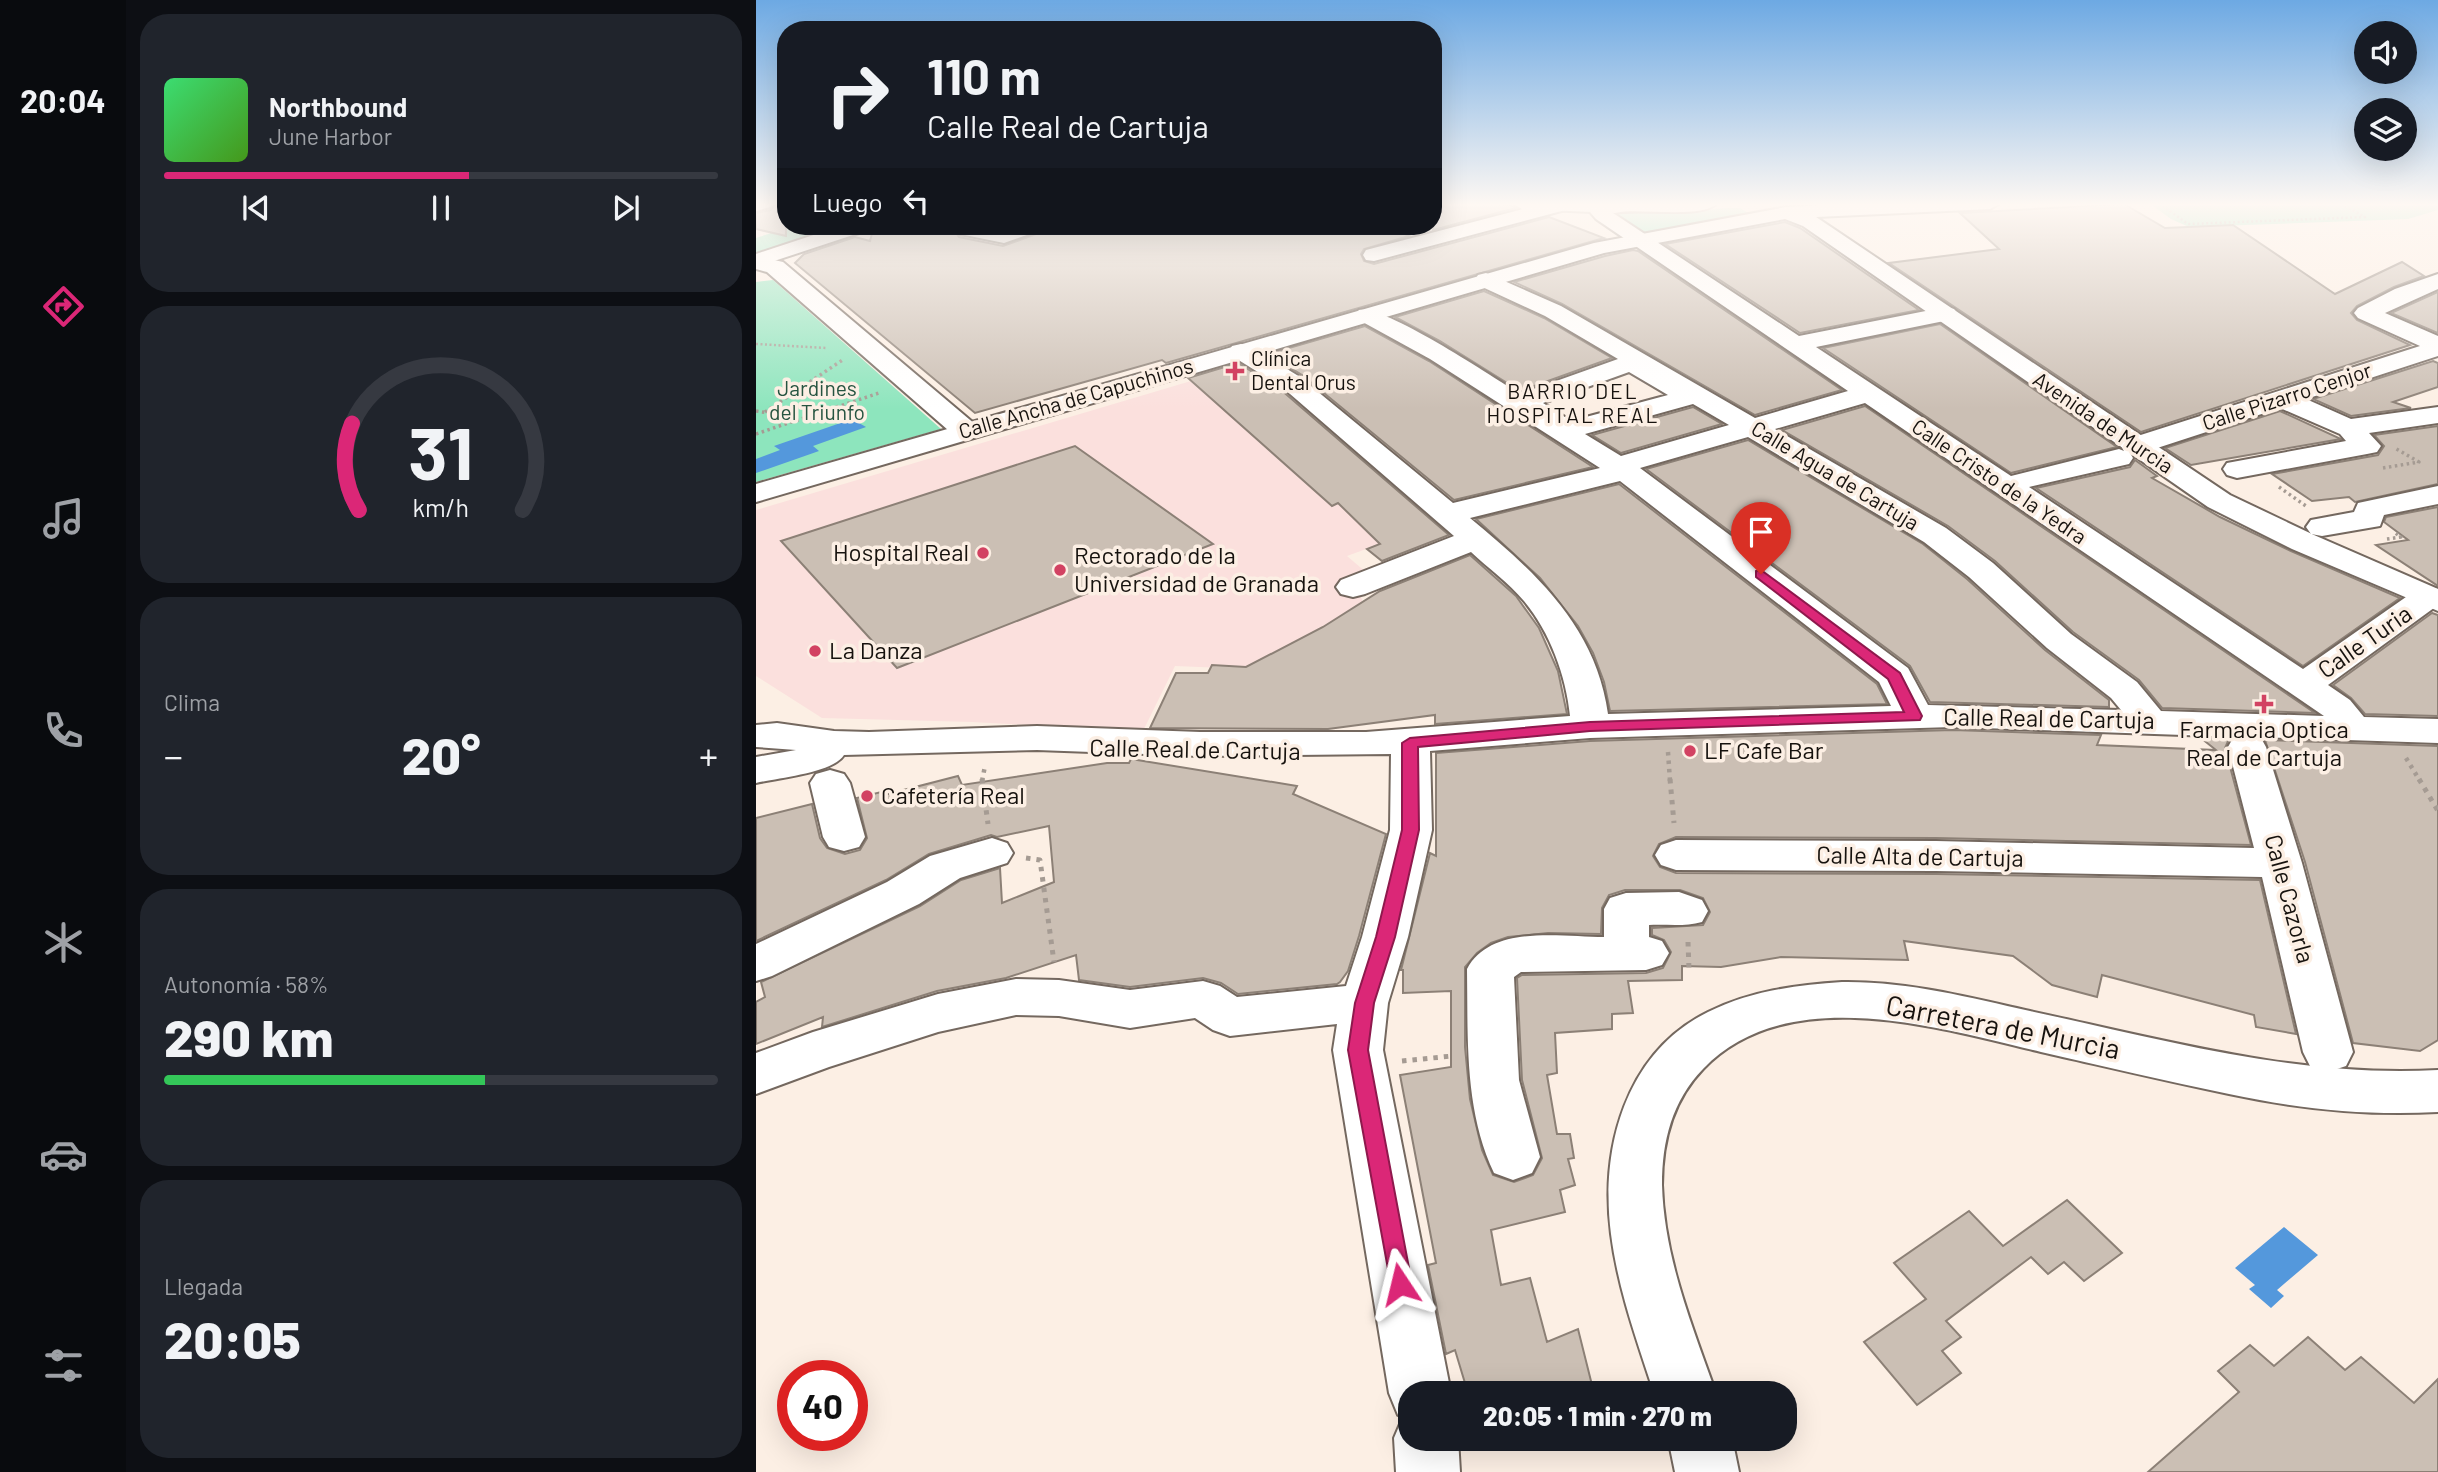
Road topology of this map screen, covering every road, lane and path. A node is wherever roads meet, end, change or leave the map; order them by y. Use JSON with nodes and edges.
{"nodes":[{"id":1,"x":780,"y":272,"type":"edge"},
{"id":2,"x":1515,"y":272,"type":"edge"},
{"id":3,"x":1687,"y":272,"type":"edge"},
{"id":4,"x":1883,"y":272,"type":"edge"},
{"id":5,"x":1486,"y":280,"type":"junction"},
{"id":6,"x":2438,"y":281,"type":"edge"},
{"id":7,"x":1946,"y":314,"type":"junction"},
{"id":8,"x":1367,"y":315,"type":"junction"},
{"id":9,"x":756,"y":344,"type":"edge"},
{"id":10,"x":1793,"y":344,"type":"junction"},
{"id":11,"x":2438,"y":346,"type":"edge"},
{"id":12,"x":869,"y":348,"type":"junction"},
{"id":13,"x":1241,"y":351,"type":"junction"},
{"id":14,"x":844,"y":354,"type":"junction"},
{"id":15,"x":1633,"y":360,"type":"junction"},
{"id":16,"x":911,"y":384,"type":"junction"},
{"id":17,"x":1868,"y":394,"type":"junction"},
{"id":18,"x":1692,"y":397,"type":"joint"},
{"id":19,"x":2281,"y":398,"type":"junction"},
{"id":20,"x":1515,"y":402,"type":"junction"},
{"id":21,"x":756,"y":411,"type":"edge"},
{"id":22,"x":765,"y":412,"type":"junction"},
{"id":23,"x":2438,"y":415,"type":"edge"},
{"id":24,"x":795,"y":421,"type":"junction"},
{"id":25,"x":2404,"y":421,"type":"junction"},
{"id":26,"x":1754,"y":427,"type":"junction"},
{"id":27,"x":2348,"y":428,"type":"junction"},
{"id":28,"x":966,"y":431,"type":"junction"},
{"id":29,"x":756,"y":434,"type":"edge"},
{"id":30,"x":2438,"y":439,"type":"edge"},
{"id":31,"x":2127,"y":452,"type":"junction"},
{"id":32,"x":1620,"y":468,"type":"junction"},
{"id":33,"x":2236,"y":469,"type":"dead end"},
{"id":34,"x":2023,"y":481,"type":"dead end"},
{"id":35,"x":756,"y":493,"type":"edge"},
{"id":36,"x":2438,"y":495,"type":"edge"},
{"id":37,"x":1447,"y":514,"type":"junction"},
{"id":38,"x":2399,"y":523,"type":"dead end"},
{"id":39,"x":2438,"y":524,"type":"edge"},
{"id":40,"x":2322,"y":527,"type":"dead end"},
{"id":41,"x":1476,"y":539,"type":"junction"},
{"id":42,"x":1360,"y":553,"type":"dead end"},
{"id":43,"x":1385,"y":575,"type":"junction"},
{"id":44,"x":1353,"y":587,"type":"dead end"},
{"id":45,"x":2433,"y":599,"type":"edge"},
{"id":46,"x":2301,"y":683,"type":"junction"},
{"id":47,"x":1914,"y":716,"type":"junction"},
{"id":48,"x":2145,"y":721,"type":"junction"},
{"id":49,"x":1590,"y":726,"type":"junction"},
{"id":50,"x":2353,"y":728,"type":"junction"},
{"id":51,"x":2438,"y":731,"type":"edge"},
{"id":52,"x":1667,"y":740,"type":"dead end"},
{"id":53,"x":1410,"y":743,"type":"junction"},
{"id":54,"x":757,"y":745,"type":"edge"},
{"id":55,"x":2247,"y":747,"type":"dead end"},
{"id":56,"x":983,"y":749,"type":"junction"},
{"id":57,"x":2404,"y":754,"type":"dead end"},
{"id":58,"x":829,"y":767,"type":"junction"},
{"id":59,"x":2438,"y":811,"type":"edge"},
{"id":60,"x":844,"y":836,"type":"dead end"},
{"id":61,"x":992,"y":853,"type":"junction"},
{"id":62,"x":1676,"y":855,"type":"joint"},
{"id":63,"x":2280,"y":863,"type":"junction"},
{"id":64,"x":1686,"y":911,"type":"dead end"},
{"id":65,"x":756,"y":964,"type":"edge"},
{"id":66,"x":1059,"y":998,"type":"junction"},
{"id":67,"x":1364,"y":1003,"type":"junction"},
{"id":68,"x":1492,"y":1052,"type":"junction"},
{"id":69,"x":2328,"y":1052,"type":"dead end"},
{"id":70,"x":1394,"y":1062,"type":"dead end"},
{"id":71,"x":756,"y":1074,"type":"edge"},
{"id":72,"x":2438,"y":1091,"type":"edge"},
{"id":73,"x":1513,"y":1157,"type":"dead end"},
{"id":74,"x":1418,"y":1381,"type":"edge"},
{"id":75,"x":1681,"y":1381,"type":"edge"},
{"id":76,"x":1426,"y":1451,"type":"edge"},
{"id":77,"x":1703,"y":1451,"type":"edge"},
{"id":78,"x":1427,"y":1472,"type":"edge"},
{"id":79,"x":1707,"y":1472,"type":"edge"}],
"edges":[{"from":1,"to":12,"type":"street"},
{"from":2,"to":5,"type":"street","name":"Calle Ancha de Capuchinos"},
{"from":3,"to":10,"type":"street","name":"Calle Cristo de la Yedra"},
{"from":4,"to":7,"type":"street","name":"Avenida de Murcia"},
{"from":5,"to":8,"type":"street","name":"Calle Ancha de Capuchinos"},
{"from":5,"to":15,"type":"street","name":"Calle Agua de Cartuja"},
{"from":6,"to":11,"type":"street"},
{"from":7,"to":10,"type":"street"},
{"from":7,"to":31,"type":"street","name":"Avenida de Murcia"},
{"from":8,"to":13,"type":"street","name":"Calle Ancha de Capuchinos"},
{"from":8,"to":20,"type":"street"},
{"from":9,"to":14,"type":"path"},
{"from":10,"to":17,"type":"street","name":"Calle Cristo de la Yedra"},
{"from":11,"to":19,"type":"street","name":"Calle Pizarro Cenjor"},
{"from":12,"to":14,"type":"path"},
{"from":12,"to":16,"type":"street"},
{"from":13,"to":28,"type":"street","name":"Calle Ancha de Capuchinos"},
{"from":13,"to":37,"type":"street"},
{"from":14,"to":22,"type":"path"},
{"from":15,"to":20,"type":"street"},
{"from":15,"to":26,"type":"street","name":"Calle Agua de Cartuja"},
{"from":16,"to":24,"type":"path"},
{"from":16,"to":28,"type":"street"},
{"from":17,"to":26,"type":"street"},
{"from":17,"to":46,"type":"street","name":"Calle Cristo de la Yedra"},
{"from":18,"to":18,"type":"street"},
{"from":19,"to":27,"type":"street"},
{"from":19,"to":31,"type":"street","name":"Calle Pizarro Cenjor"},
{"from":20,"to":32,"type":"street"},
{"from":21,"to":22,"type":"path"},
{"from":22,"to":24,"type":"path"},
{"from":23,"to":25,"type":"street"},
{"from":24,"to":29,"type":"path"},
{"from":25,"to":27,"type":"street"},
{"from":25,"to":30,"type":"street"},
{"from":26,"to":32,"type":"street"},
{"from":26,"to":48,"type":"street","name":"Calle Agua de Cartuja"},
{"from":27,"to":33,"type":"street"},
{"from":28,"to":35,"type":"street","name":"Calle Ancha de Capuchinos"},
{"from":31,"to":34,"type":"street","name":"Avenida de Murcia"},
{"from":31,"to":45,"type":"street","name":"Avenida de Murcia"},
{"from":32,"to":37,"type":"street"},
{"from":32,"to":47,"type":"street"},
{"from":36,"to":40,"type":"street"},
{"from":37,"to":41,"type":"street"},
{"from":38,"to":39,"type":"street"},
{"from":41,"to":43,"type":"street"},
{"from":41,"to":49,"type":"street"},
{"from":42,"to":43,"type":"street"},
{"from":43,"to":44,"type":"street"},
{"from":45,"to":46,"type":"street","name":"Calle Turia"},
{"from":46,"to":50,"type":"street","name":"Calle Cristo de la Yedra"},
{"from":47,"to":48,"type":"street","name":"Calle Real de Cartuja"},
{"from":47,"to":49,"type":"street","name":"Calle Real de Cartuja"},
{"from":48,"to":50,"type":"street","name":"Calle Real de Cartuja"},
{"from":49,"to":53,"type":"street","name":"Calle Real de Cartuja"},
{"from":50,"to":51,"type":"street","name":"Calle Real de Cartuja"},
{"from":52,"to":62,"type":"path"},
{"from":53,"to":56,"type":"street","name":"Calle Real de Cartuja"},
{"from":53,"to":67,"type":"street"},
{"from":54,"to":56,"type":"street"},
{"from":54,"to":58,"type":"street"},
{"from":55,"to":63,"type":"street","name":"Calle Cazorla"},
{"from":56,"to":58,"type":"street"},
{"from":56,"to":61,"type":"path"},
{"from":57,"to":59,"type":"path"},
{"from":58,"to":60,"type":"street"},
{"from":61,"to":65,"type":"street"},
{"from":61,"to":66,"type":"path"},
{"from":62,"to":63,"type":"street","name":"Calle Alta de Cartuja"},
{"from":63,"to":69,"type":"street","name":"Calle Cazorla"},
{"from":64,"to":68,"type":"street"},
{"from":66,"to":67,"type":"street"},
{"from":66,"to":71,"type":"street"},
{"from":67,"to":74,"type":"street"},
{"from":68,"to":70,"type":"path"},
{"from":68,"to":73,"type":"street"},
{"from":72,"to":75,"type":"street","name":"Carretera de Murcia"},
{"from":76,"to":78,"type":"street"},
{"from":77,"to":79,"type":"street"}]}
